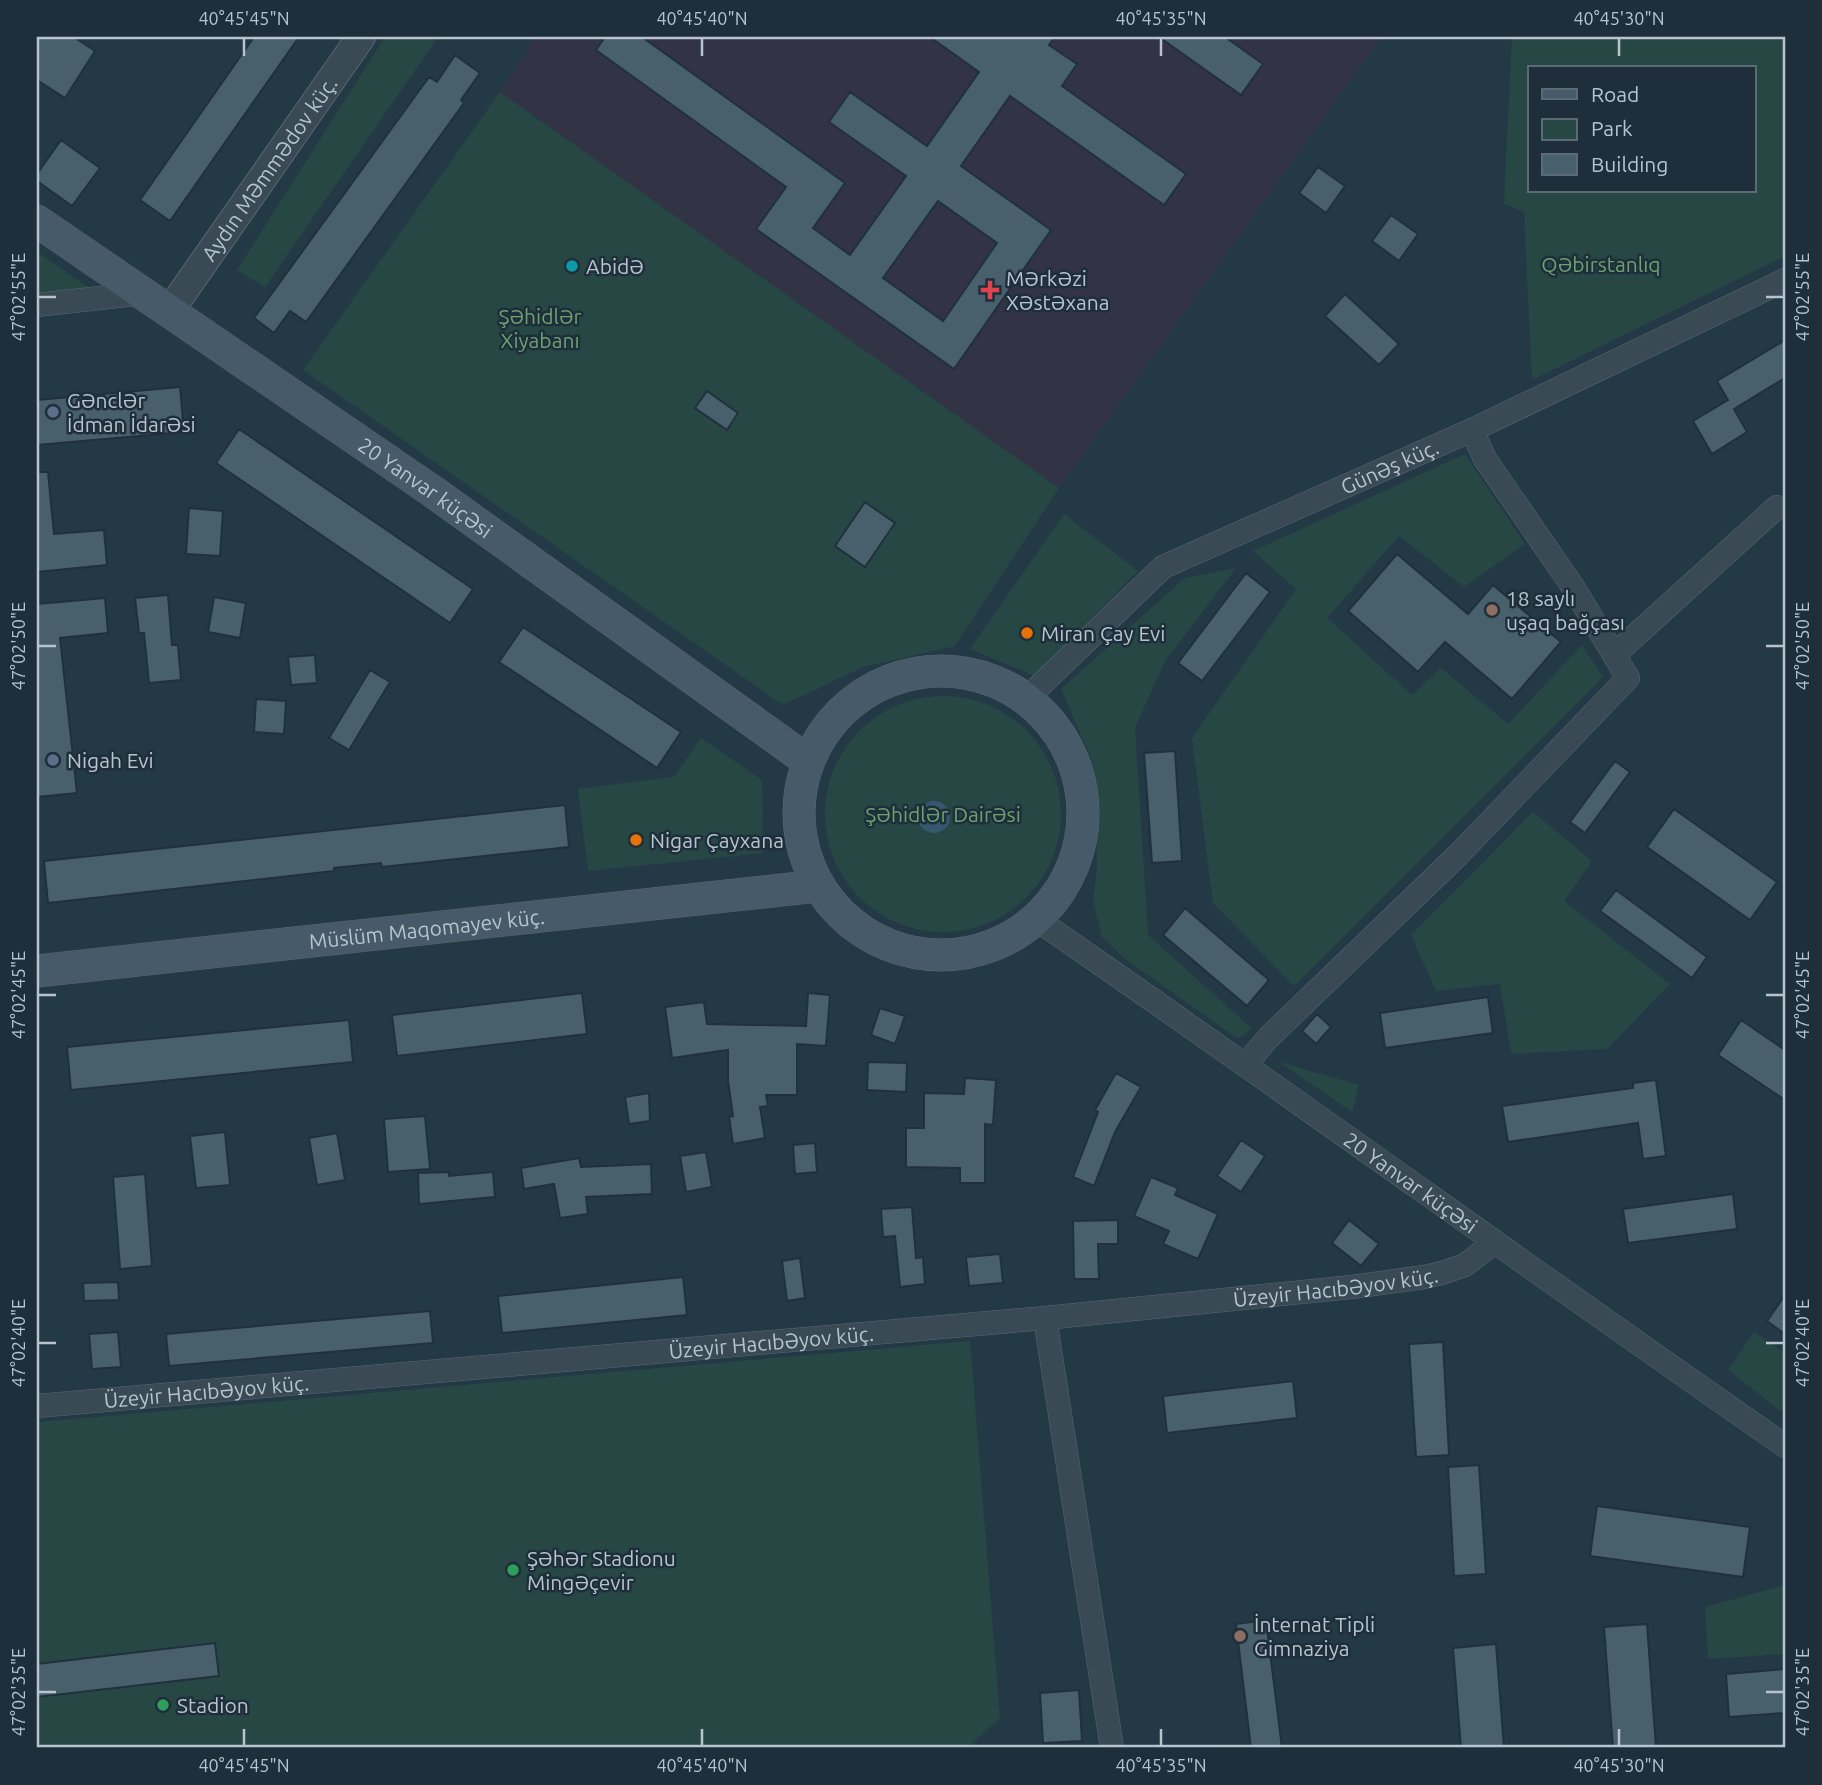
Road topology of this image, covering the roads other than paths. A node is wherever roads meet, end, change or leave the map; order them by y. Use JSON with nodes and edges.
{"nodes":[{"id":1,"x":361,"y":37,"type":"edge"},
{"id":2,"x":37,"y":221,"type":"edge"},
{"id":3,"x":1785,"y":280,"type":"edge"},
{"id":4,"x":145,"y":293,"type":"junction"},
{"id":5,"x":178,"y":299,"type":"dead end"},
{"id":6,"x":37,"y":305,"type":"edge"},
{"id":7,"x":1472,"y":430,"type":"junction"},
{"id":8,"x":1777,"y":507,"type":"dead end"},
{"id":9,"x":1615,"y":654,"type":"junction"},
{"id":10,"x":1026,"y":699,"type":"junction"},
{"id":11,"x":808,"y":761,"type":"junction"},
{"id":12,"x":818,"y":886,"type":"junction"},
{"id":13,"x":1036,"y":919,"type":"junction"},
{"id":14,"x":37,"y":971,"type":"edge"},
{"id":15,"x":1246,"y":1064,"type":"junction"},
{"id":16,"x":1495,"y":1242,"type":"junction"},
{"id":17,"x":1045,"y":1318,"type":"junction"},
{"id":18,"x":37,"y":1405,"type":"edge"},
{"id":19,"x":1785,"y":1446,"type":"edge"},
{"id":20,"x":1112,"y":1748,"type":"edge"}],
"edges":[{"from":1,"to":5,"type":"street","name":"Aydın Məmmədov küç."},
{"from":2,"to":4,"type":"main road","name":"20 Yanvar küçəsi"},
{"from":3,"to":7,"type":"street","name":"Günəş küç."},
{"from":4,"to":6,"type":"street"},
{"from":4,"to":11,"type":"main road","name":"20 Yanvar küçəsi"},
{"from":7,"to":9,"type":"street"},
{"from":7,"to":10,"type":"street","name":"Günəş küç."},
{"from":8,"to":9,"type":"street"},
{"from":9,"to":15,"type":"street"},
{"from":10,"to":11,"type":"main road"},
{"from":10,"to":13,"type":"main road"},
{"from":11,"to":12,"type":"main road"},
{"from":12,"to":13,"type":"main road"},
{"from":12,"to":14,"type":"main road","name":"Müslüm Maqomayev küç."},
{"from":13,"to":15,"type":"street","name":"20 Yanvar küçəsi"},
{"from":15,"to":16,"type":"street","name":"20 Yanvar küçəsi"},
{"from":16,"to":17,"type":"street","name":"Üzeyir Hacıbəyov küç."},
{"from":16,"to":19,"type":"street","name":"20 Yanvar küçəsi"},
{"from":17,"to":18,"type":"street","name":"Üzeyir Hacıbəyov küç."},
{"from":17,"to":20,"type":"street"}]}
